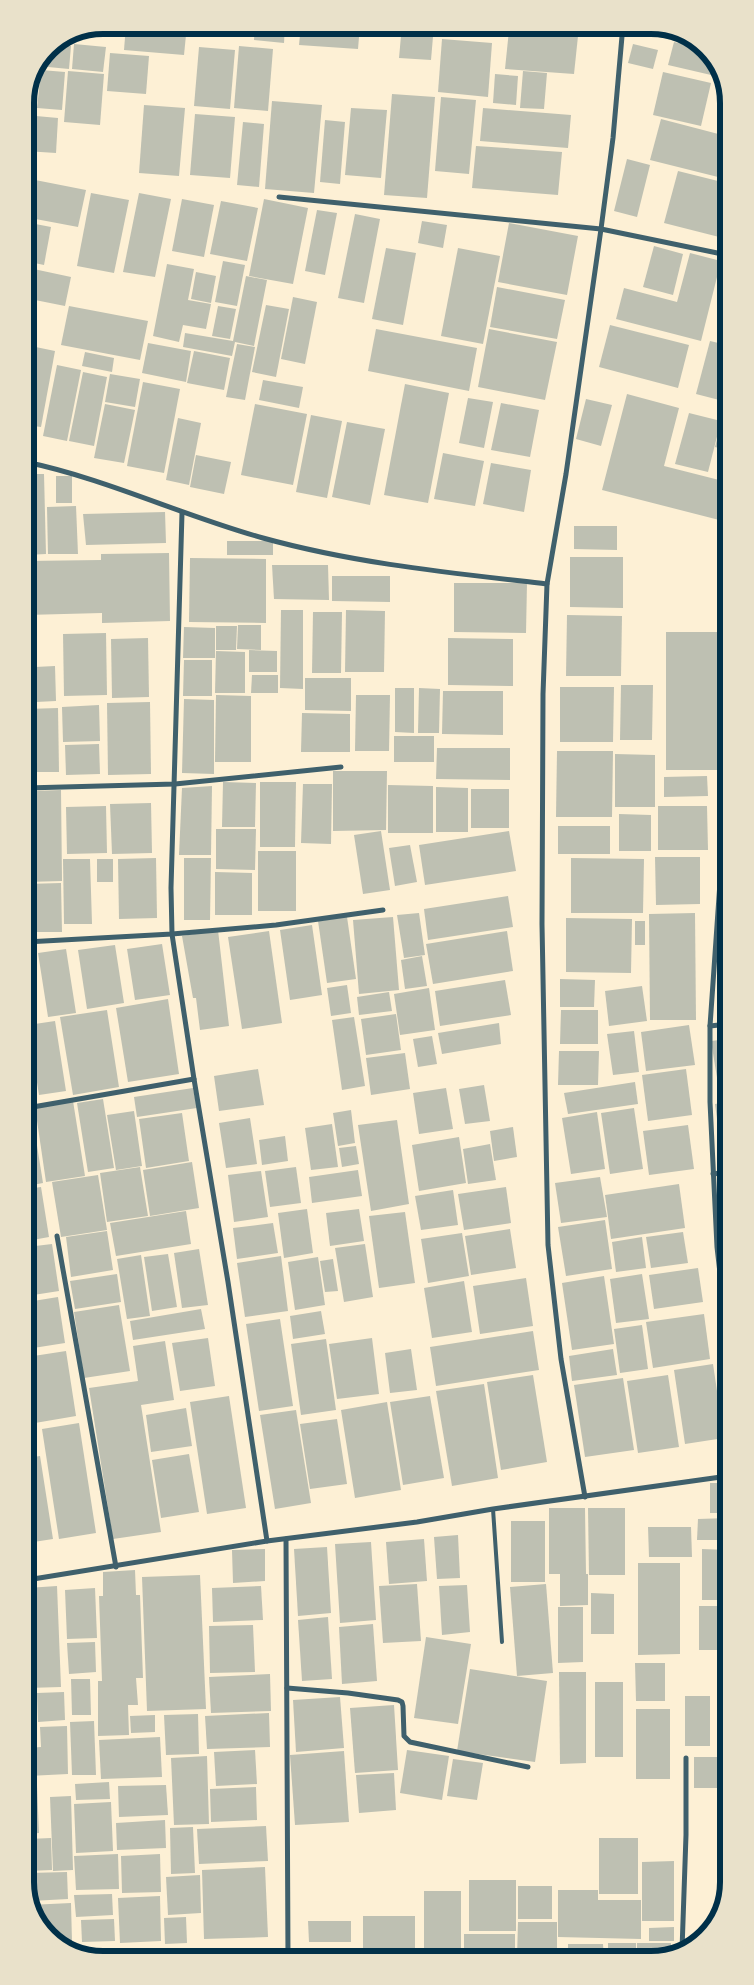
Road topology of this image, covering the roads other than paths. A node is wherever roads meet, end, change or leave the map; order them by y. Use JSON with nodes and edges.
{"nodes":[{"id":1,"x":621,"y":34,"type":"edge"},
{"id":2,"x":279,"y":197,"type":"dead end"},
{"id":3,"x":601,"y":229,"type":"junction"},
{"id":4,"x":720,"y":254,"type":"edge"},
{"id":5,"x":34,"y":464,"type":"edge"},
{"id":6,"x":182,"y":513,"type":"junction"},
{"id":7,"x":547,"y":584,"type":"junction"},
{"id":8,"x":341,"y":767,"type":"dead end"},
{"id":9,"x":176,"y":784,"type":"junction"},
{"id":10,"x":34,"y":788,"type":"edge"},
{"id":11,"x":720,"y":882,"type":"edge"},
{"id":12,"x":383,"y":910,"type":"dead end"},
{"id":13,"x":172,"y":934,"type":"junction"},
{"id":14,"x":34,"y":942,"type":"edge"},
{"id":15,"x":720,"y":1025,"type":"edge"},
{"id":16,"x":710,"y":1026,"type":"junction"},
{"id":17,"x":194,"y":1079,"type":"junction"},
{"id":18,"x":34,"y":1107,"type":"edge"},
{"id":19,"x":720,"y":1173,"type":"edge"},
{"id":20,"x":713,"y":1174,"type":"junction"},
{"id":21,"x":57,"y":1236,"type":"dead end"},
{"id":22,"x":720,"y":1273,"type":"edge"},
{"id":23,"x":720,"y":1477,"type":"edge"},
{"id":24,"x":585,"y":1497,"type":"junction"},
{"id":25,"x":493,"y":1509,"type":"junction"},
{"id":26,"x":286,"y":1539,"type":"junction"},
{"id":27,"x":267,"y":1541,"type":"junction"},
{"id":28,"x":116,"y":1567,"type":"junction"},
{"id":29,"x":34,"y":1579,"type":"edge"},
{"id":30,"x":502,"y":1642,"type":"dead end"},
{"id":31,"x":287,"y":1688,"type":"junction"},
{"id":32,"x":686,"y":1758,"type":"dead end"},
{"id":33,"x":528,"y":1767,"type":"dead end"},
{"id":34,"x":682,"y":1944,"type":"edge"},
{"id":35,"x":288,"y":1951,"type":"edge"}],
"edges":[{"from":1,"to":3,"type":"street"},
{"from":2,"to":3,"type":"street"},
{"from":3,"to":4,"type":"street"},
{"from":3,"to":7,"type":"street"},
{"from":5,"to":6,"type":"street"},
{"from":6,"to":7,"type":"street"},
{"from":6,"to":9,"type":"street"},
{"from":7,"to":24,"type":"street"},
{"from":8,"to":9,"type":"street"},
{"from":9,"to":10,"type":"street"},
{"from":9,"to":13,"type":"street"},
{"from":11,"to":16,"type":"street"},
{"from":12,"to":13,"type":"street"},
{"from":13,"to":14,"type":"street"},
{"from":13,"to":17,"type":"street"},
{"from":15,"to":16,"type":"street"},
{"from":16,"to":20,"type":"street"},
{"from":17,"to":18,"type":"street"},
{"from":17,"to":27,"type":"street"},
{"from":19,"to":20,"type":"street"},
{"from":20,"to":22,"type":"street"},
{"from":21,"to":28,"type":"street"},
{"from":23,"to":24,"type":"street"},
{"from":24,"to":25,"type":"street"},
{"from":25,"to":26,"type":"street"},
{"from":25,"to":30,"type":"lane"},
{"from":26,"to":27,"type":"street"},
{"from":26,"to":31,"type":"street"},
{"from":27,"to":28,"type":"street"},
{"from":28,"to":29,"type":"street"},
{"from":31,"to":33,"type":"street"},
{"from":31,"to":35,"type":"street"},
{"from":32,"to":34,"type":"street"}]}
